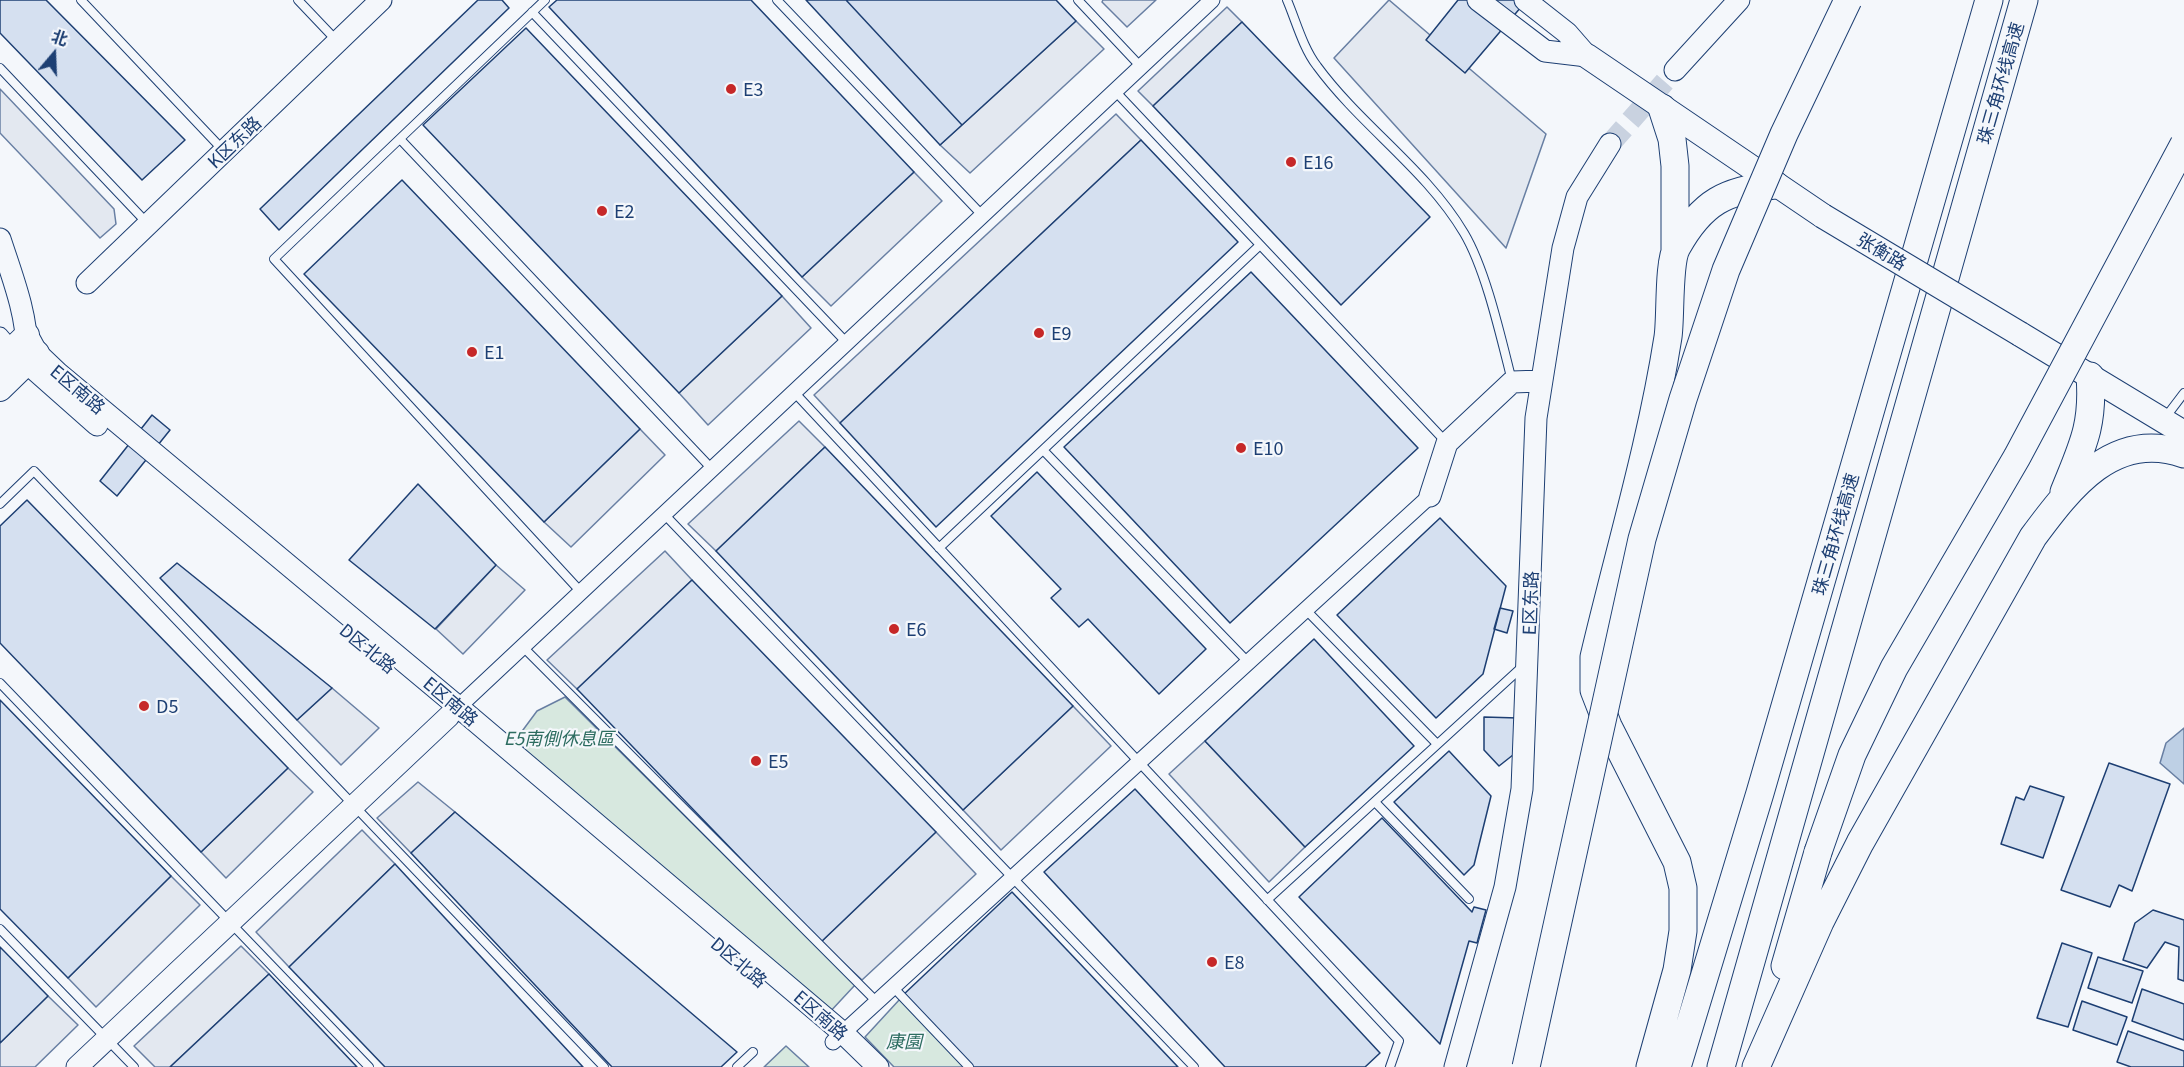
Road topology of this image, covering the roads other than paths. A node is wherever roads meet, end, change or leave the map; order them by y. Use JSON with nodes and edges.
{"nodes":[{"id":1,"x":81,"y":0,"type":"edge"},
{"id":2,"x":298,"y":0,"type":"edge"},
{"id":3,"x":381,"y":0,"type":"edge"},
{"id":4,"x":545,"y":0,"type":"edge"},
{"id":5,"x":777,"y":0,"type":"edge"},
{"id":6,"x":1078,"y":0,"type":"edge"},
{"id":7,"x":1212,"y":0,"type":"edge"},
{"id":8,"x":1287,"y":0,"type":"edge"},
{"id":9,"x":1478,"y":0,"type":"edge"},
{"id":10,"x":1525,"y":0,"type":"edge"},
{"id":11,"x":1738,"y":0,"type":"edge"},
{"id":12,"x":1848,"y":0,"type":"edge"},
{"id":13,"x":1989,"y":0,"type":"edge"},
{"id":14,"x":2024,"y":0,"type":"edge"},
{"id":15,"x":532,"y":12,"type":"junction"},
{"id":16,"x":338,"y":42,"type":"junction"},
{"id":17,"x":1587,"y":56,"type":"junction"},
{"id":18,"x":1141,"y":67,"type":"junction"},
{"id":19,"x":0,"y":68,"type":"edge"},
{"id":20,"x":1675,"y":70,"type":"tunnel mouth"},
{"id":21,"x":1115,"y":91,"type":"junction"},
{"id":22,"x":1662,"y":108,"type":"junction"},
{"id":23,"x":400,"y":139,"type":"junction"},
{"id":24,"x":1610,"y":144,"type":"tunnel mouth"},
{"id":25,"x":225,"y":151,"type":"junction"},
{"id":26,"x":2182,"y":153,"type":"edge"},
{"id":27,"x":1775,"y":185,"type":"junction"},
{"id":28,"x":982,"y":215,"type":"junction"},
{"id":29,"x":148,"y":224,"type":"junction"},
{"id":30,"x":0,"y":239,"type":"edge"},
{"id":31,"x":1260,"y":245,"type":"junction"},
{"id":32,"x":1675,"y":250,"type":"junction"},
{"id":33,"x":87,"y":283,"type":"dead end"},
{"id":34,"x":847,"y":343,"type":"junction"},
{"id":35,"x":19,"y":350,"type":"edge"},
{"id":36,"x":2090,"y":376,"type":"junction"},
{"id":37,"x":1541,"y":381,"type":"junction"},
{"id":38,"x":1512,"y":382,"type":"junction"},
{"id":39,"x":0,"y":390,"type":"edge"},
{"id":40,"x":794,"y":392,"type":"junction"},
{"id":41,"x":2184,"y":393,"type":"edge"},
{"id":42,"x":2163,"y":420,"type":"junction"},
{"id":43,"x":2184,"y":433,"type":"edge"},
{"id":44,"x":1447,"y":443,"type":"junction"},
{"id":45,"x":1043,"y":450,"type":"junction"},
{"id":46,"x":2184,"y":454,"type":"edge"},
{"id":47,"x":712,"y":469,"type":"junction"},
{"id":48,"x":1430,"y":496,"type":"joint"},
{"id":49,"x":2061,"y":499,"type":"junction"},
{"id":50,"x":0,"y":504,"type":"edge"},
{"id":51,"x":664,"y":514,"type":"junction"},
{"id":52,"x":939,"y":548,"type":"junction"},
{"id":53,"x":580,"y":592,"type":"junction"},
{"id":54,"x":1306,"y":610,"type":"junction"},
{"id":55,"x":523,"y":646,"type":"junction"},
{"id":56,"x":1248,"y":662,"type":"junction"},
{"id":57,"x":1528,"y":662,"type":"junction"},
{"id":58,"x":0,"y":683,"type":"edge"},
{"id":59,"x":453,"y":712,"type":"junction"},
{"id":60,"x":1437,"y":744,"type":"junction"},
{"id":61,"x":1139,"y":762,"type":"junction"},
{"id":62,"x":1375,"y":802,"type":"junction"},
{"id":63,"x":354,"y":806,"type":"junction"},
{"id":64,"x":1013,"y":878,"type":"junction"},
{"id":65,"x":1469,"y":899,"type":"dead end"},
{"id":66,"x":1267,"y":900,"type":"junction"},
{"id":67,"x":230,"y":922,"type":"junction"},
{"id":68,"x":0,"y":929,"type":"edge"},
{"id":69,"x":893,"y":987,"type":"junction"},
{"id":70,"x":877,"y":1002,"type":"junction"},
{"id":71,"x":838,"y":1038,"type":"junction"},
{"id":72,"x":107,"y":1039,"type":"junction"},
{"id":73,"x":753,"y":1052,"type":"dead end"},
{"id":74,"x":1757,"y":1065,"type":"edge"},
{"id":75,"x":78,"y":1067,"type":"edge"},
{"id":76,"x":134,"y":1067,"type":"edge"},
{"id":77,"x":369,"y":1067,"type":"edge"},
{"id":78,"x":604,"y":1067,"type":"edge"},
{"id":79,"x":737,"y":1067,"type":"edge"},
{"id":80,"x":859,"y":1067,"type":"edge"},
{"id":81,"x":878,"y":1067,"type":"edge"},
{"id":82,"x":969,"y":1067,"type":"edge"},
{"id":83,"x":1194,"y":1067,"type":"edge"},
{"id":84,"x":1390,"y":1067,"type":"edge"},
{"id":85,"x":1455,"y":1067,"type":"edge"},
{"id":86,"x":1526,"y":1067,"type":"edge"},
{"id":87,"x":1650,"y":1067,"type":"edge"},
{"id":88,"x":1677,"y":1067,"type":"edge"},
{"id":89,"x":1721,"y":1067,"type":"edge"}],
"edges":[{"from":1,"to":25,"type":"lane"},
{"from":2,"to":16,"type":"lane"},
{"from":3,"to":16,"type":"street","name":"K区东路"},
{"from":4,"to":15,"type":"lane"},
{"from":5,"to":28,"type":"lane"},
{"from":6,"to":18,"type":"lane"},
{"from":7,"to":18,"type":"street"},
{"from":8,"to":38,"type":"lane"},
{"from":9,"to":17,"type":"street"},
{"from":10,"to":17,"type":"street"},
{"from":11,"to":20,"type":"street"},
{"from":12,"to":86,"type":"highway","bridge":true},
{"from":13,"to":88,"type":"highway","name":"珠三角环线高速"},
{"from":14,"to":89,"type":"highway","name":"珠三角环线高速"},
{"from":15,"to":23,"type":"lane"},
{"from":15,"to":34,"type":"lane"},
{"from":16,"to":25,"type":"street","name":"K区东路"},
{"from":17,"to":22,"type":"main road","name":"张衡路"},
{"from":18,"to":21,"type":"street"},
{"from":19,"to":29,"type":"lane"},
{"from":21,"to":28,"type":"street"},
{"from":21,"to":31,"type":"lane"},
{"from":22,"to":27,"type":"main road","name":"张衡路"},
{"from":22,"to":32,"type":"highway"},
{"from":23,"to":47,"type":"lane"},
{"from":23,"to":53,"type":"lane"},
{"from":24,"to":37,"type":"street","name":"E区东路"},
{"from":25,"to":29,"type":"street","name":"K区东路"},
{"from":26,"to":74,"type":"highway","bridge":true},
{"from":27,"to":32,"type":"highway"},
{"from":27,"to":36,"type":"main road","name":"张衡路","bridge":true},
{"from":28,"to":34,"type":"street"},
{"from":29,"to":33,"type":"street","name":"K区东路"},
{"from":30,"to":35,"type":"street"},
{"from":31,"to":44,"type":"lane"},
{"from":31,"to":45,"type":"lane"},
{"from":32,"to":87,"type":"highway"},
{"from":34,"to":40,"type":"street"},
{"from":35,"to":39,"type":"main road"},
{"from":35,"to":59,"type":"street","name":"D区北路"},
{"from":36,"to":42,"type":"main road","name":"张衡路"},
{"from":36,"to":49,"type":"highway"},
{"from":37,"to":38,"type":"street"},
{"from":37,"to":57,"type":"street","name":"E区东路"},
{"from":38,"to":44,"type":"street"},
{"from":40,"to":47,"type":"street"},
{"from":40,"to":52,"type":"lane"},
{"from":41,"to":42,"type":"lane"},
{"from":42,"to":43,"type":"main road","name":"张衡路"},
{"from":44,"to":48,"type":"street"},
{"from":45,"to":52,"type":"lane"},
{"from":45,"to":56,"type":"lane"},
{"from":46,"to":49,"type":"highway"},
{"from":47,"to":51,"type":"street"},
{"from":48,"to":54,"type":"street"},
{"from":49,"to":74,"type":"highway"},
{"from":50,"to":63,"type":"lane"},
{"from":51,"to":53,"type":"street"},
{"from":51,"to":64,"type":"lane"},
{"from":52,"to":61,"type":"lane"},
{"from":53,"to":55,"type":"street"},
{"from":54,"to":56,"type":"street"},
{"from":54,"to":60,"type":"lane"},
{"from":55,"to":59,"type":"street"},
{"from":55,"to":70,"type":"lane"},
{"from":56,"to":61,"type":"street"},
{"from":57,"to":60,"type":"lane"},
{"from":57,"to":85,"type":"street","name":"E区东路"},
{"from":58,"to":67,"type":"lane"},
{"from":59,"to":63,"type":"street"},
{"from":59,"to":71,"type":"street","name":"E区南路"},
{"from":60,"to":62,"type":"lane"},
{"from":61,"to":64,"type":"street"},
{"from":61,"to":66,"type":"lane"},
{"from":62,"to":65,"type":"lane"},
{"from":62,"to":66,"type":"lane"},
{"from":63,"to":67,"type":"street"},
{"from":63,"to":78,"type":"lane"},
{"from":64,"to":69,"type":"street"},
{"from":64,"to":83,"type":"lane"},
{"from":66,"to":84,"type":"lane"},
{"from":67,"to":72,"type":"street"},
{"from":67,"to":77,"type":"lane"},
{"from":68,"to":72,"type":"lane"},
{"from":69,"to":70,"type":"street"},
{"from":69,"to":82,"type":"lane"},
{"from":70,"to":71,"type":"street"},
{"from":71,"to":80,"type":"street"},
{"from":71,"to":81,"type":"street","name":"E区南路"},
{"from":72,"to":75,"type":"street"},
{"from":72,"to":76,"type":"lane"},
{"from":73,"to":79,"type":"lane"}]}
